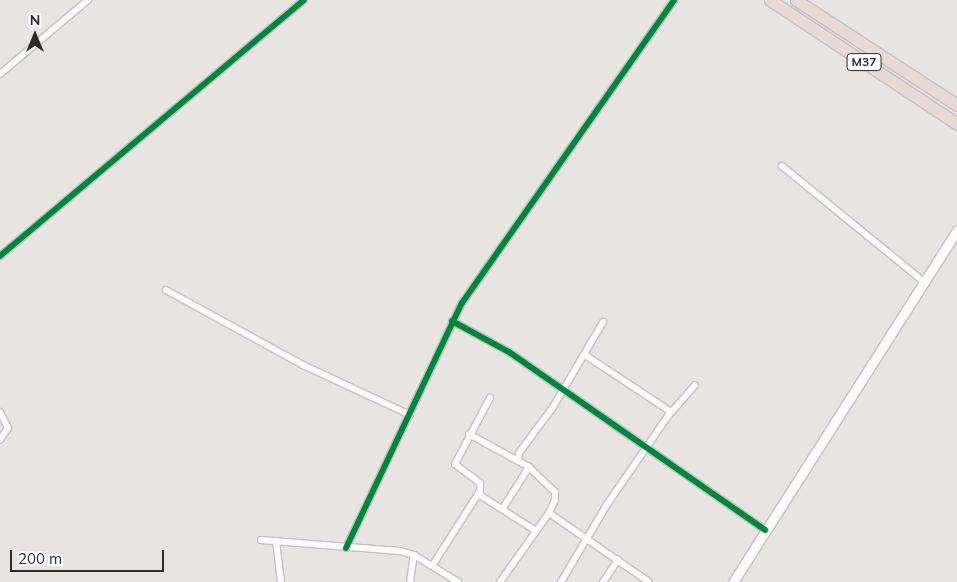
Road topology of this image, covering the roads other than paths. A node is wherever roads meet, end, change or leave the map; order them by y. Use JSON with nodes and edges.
{"nodes":[{"id":1,"x":88,"y":0,"type":"edge"},
{"id":2,"x":304,"y":0,"type":"edge"},
{"id":3,"x":674,"y":0,"type":"edge"},
{"id":4,"x":770,"y":0,"type":"edge"},
{"id":5,"x":796,"y":0,"type":"edge"},
{"id":6,"x":0,"y":74,"type":"edge"},
{"id":7,"x":957,"y":105,"type":"edge"},
{"id":8,"x":957,"y":124,"type":"edge"},
{"id":9,"x":782,"y":166,"type":"dead end"},
{"id":10,"x":957,"y":230,"type":"edge"},
{"id":11,"x":0,"y":256,"type":"edge"},
{"id":12,"x":924,"y":282,"type":"junction"},
{"id":13,"x":166,"y":290,"type":"dead end"},
{"id":14,"x":452,"y":321,"type":"junction"},
{"id":15,"x":603,"y":322,"type":"dead end"},
{"id":16,"x":585,"y":355,"type":"junction"},
{"id":17,"x":695,"y":385,"type":"dead end"},
{"id":18,"x":562,"y":391,"type":"junction"},
{"id":19,"x":490,"y":398,"type":"dead end"},
{"id":20,"x":0,"y":412,"type":"edge"},
{"id":21,"x":671,"y":412,"type":"junction"},
{"id":22,"x":410,"y":415,"type":"junction"},
{"id":23,"x":469,"y":434,"type":"junction"},
{"id":24,"x":0,"y":440,"type":"edge"},
{"id":25,"x":647,"y":446,"type":"junction"},
{"id":26,"x":518,"y":461,"type":"junction"},
{"id":27,"x":528,"y":467,"type":"junction"},
{"id":28,"x":478,"y":494,"type":"junction"},
{"id":29,"x":503,"y":508,"type":"junction"},
{"id":30,"x":549,"y":513,"type":"junction"},
{"id":31,"x":536,"y":530,"type":"junction"},
{"id":32,"x":765,"y":530,"type":"junction"},
{"id":33,"x":586,"y":539,"type":"junction"},
{"id":34,"x":261,"y":540,"type":"dead end"},
{"id":35,"x":276,"y":542,"type":"junction"},
{"id":36,"x":346,"y":548,"type":"junction"},
{"id":37,"x":414,"y":555,"type":"junction"},
{"id":38,"x":618,"y":560,"type":"junction"},
{"id":39,"x":432,"y":566,"type":"junction"},
{"id":40,"x":281,"y":582,"type":"edge"},
{"id":41,"x":410,"y":582,"type":"edge"},
{"id":42,"x":458,"y":582,"type":"edge"},
{"id":43,"x":500,"y":582,"type":"edge"},
{"id":44,"x":561,"y":582,"type":"edge"},
{"id":45,"x":603,"y":582,"type":"edge"},
{"id":46,"x":650,"y":582,"type":"edge"},
{"id":47,"x":733,"y":582,"type":"edge"}],
"edges":[{"from":1,"to":6,"type":"street"},
{"from":2,"to":11,"type":"street"},
{"from":3,"to":14,"type":"street"},
{"from":4,"to":8,"type":"highway","name":"M37","number":"M37"},
{"from":5,"to":7,"type":"highway","name":"M37","number":"M37"},
{"from":9,"to":12,"type":"street"},
{"from":10,"to":12,"type":"main road"},
{"from":12,"to":32,"type":"main road"},
{"from":13,"to":22,"type":"street"},
{"from":14,"to":18,"type":"street"},
{"from":14,"to":22,"type":"street"},
{"from":15,"to":16,"type":"street"},
{"from":16,"to":18,"type":"street"},
{"from":16,"to":21,"type":"street"},
{"from":17,"to":21,"type":"street"},
{"from":18,"to":25,"type":"street"},
{"from":18,"to":26,"type":"street"},
{"from":19,"to":23,"type":"street"},
{"from":20,"to":24,"type":"street"},
{"from":21,"to":25,"type":"street"},
{"from":22,"to":36,"type":"street"},
{"from":23,"to":26,"type":"street"},
{"from":23,"to":28,"type":"street"},
{"from":25,"to":32,"type":"street"},
{"from":25,"to":33,"type":"street"},
{"from":26,"to":27,"type":"street"},
{"from":27,"to":29,"type":"street"},
{"from":27,"to":30,"type":"street"},
{"from":28,"to":29,"type":"street"},
{"from":28,"to":39,"type":"street"},
{"from":29,"to":31,"type":"street"},
{"from":30,"to":31,"type":"street"},
{"from":30,"to":33,"type":"street"},
{"from":31,"to":43,"type":"street"},
{"from":32,"to":47,"type":"main road"},
{"from":33,"to":38,"type":"street"},
{"from":33,"to":44,"type":"street"},
{"from":34,"to":35,"type":"street"},
{"from":35,"to":36,"type":"street"},
{"from":35,"to":40,"type":"street"},
{"from":36,"to":37,"type":"street"},
{"from":37,"to":39,"type":"street"},
{"from":37,"to":41,"type":"street"},
{"from":38,"to":45,"type":"street"},
{"from":38,"to":46,"type":"street"},
{"from":39,"to":42,"type":"street"}]}
